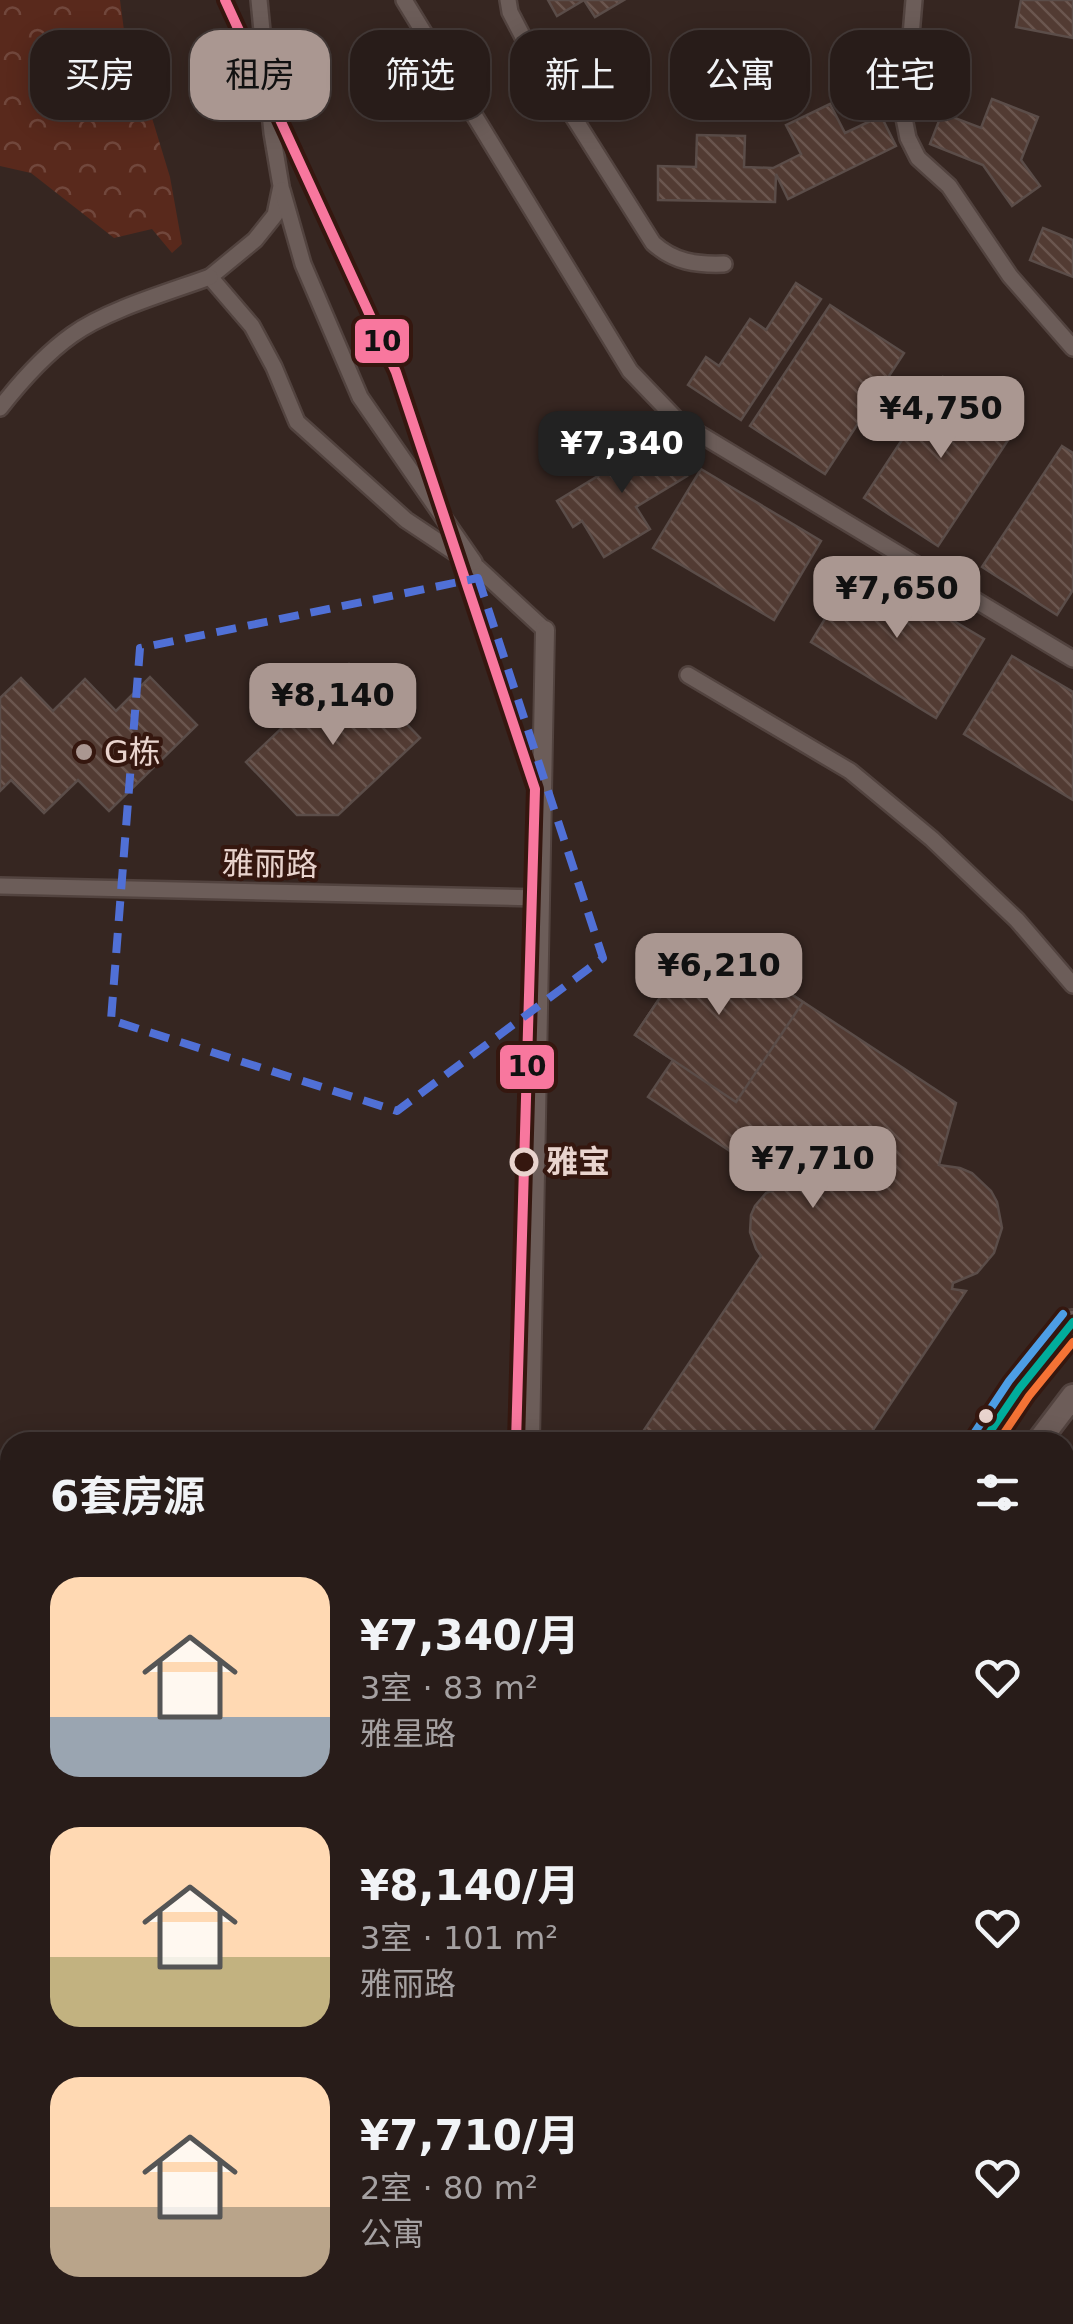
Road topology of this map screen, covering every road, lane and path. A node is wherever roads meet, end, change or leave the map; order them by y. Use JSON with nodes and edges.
{"nodes":[{"id":1,"x":259,"y":0,"type":"edge"},
{"id":2,"x":404,"y":0,"type":"edge"},
{"id":3,"x":508,"y":0,"type":"edge"},
{"id":4,"x":914,"y":0,"type":"edge"},
{"id":5,"x":281,"y":186,"type":"junction"},
{"id":6,"x":724,"y":264,"type":"dead end"},
{"id":7,"x":210,"y":276,"type":"junction"},
{"id":8,"x":1073,"y":348,"type":"edge"},
{"id":9,"x":0,"y":408,"type":"edge"},
{"id":10,"x":478,"y":568,"type":"junction"},
{"id":11,"x":544,"y":630,"type":"joint"},
{"id":12,"x":1073,"y":659,"type":"edge"},
{"id":13,"x":688,"y":675,"type":"dead end"},
{"id":14,"x":0,"y":886,"type":"edge"},
{"id":15,"x":539,"y":898,"type":"junction"},
{"id":16,"x":1073,"y":986,"type":"edge"},
{"id":17,"x":1073,"y":1322,"type":"edge"},
{"id":18,"x":1073,"y":1396,"type":"edge"},
{"id":19,"x":530,"y":1432,"type":"edge"},
{"id":20,"x":990,"y":1432,"type":"edge"},
{"id":21,"x":1046,"y":1432,"type":"edge"}],
"edges":[{"from":1,"to":5,"type":"street"},
{"from":2,"to":12,"type":"street"},
{"from":3,"to":6,"type":"street"},
{"from":4,"to":8,"type":"street"},
{"from":5,"to":7,"type":"street"},
{"from":5,"to":10,"type":"street"},
{"from":7,"to":9,"type":"street"},
{"from":7,"to":10,"type":"street"},
{"from":10,"to":11,"type":"street"},
{"from":11,"to":15,"type":"street"},
{"from":13,"to":16,"type":"street"},
{"from":14,"to":15,"type":"street","name":"雅丽路"},
{"from":15,"to":19,"type":"street"},
{"from":17,"to":20,"type":"main road"},
{"from":18,"to":21,"type":"main road"}]}
